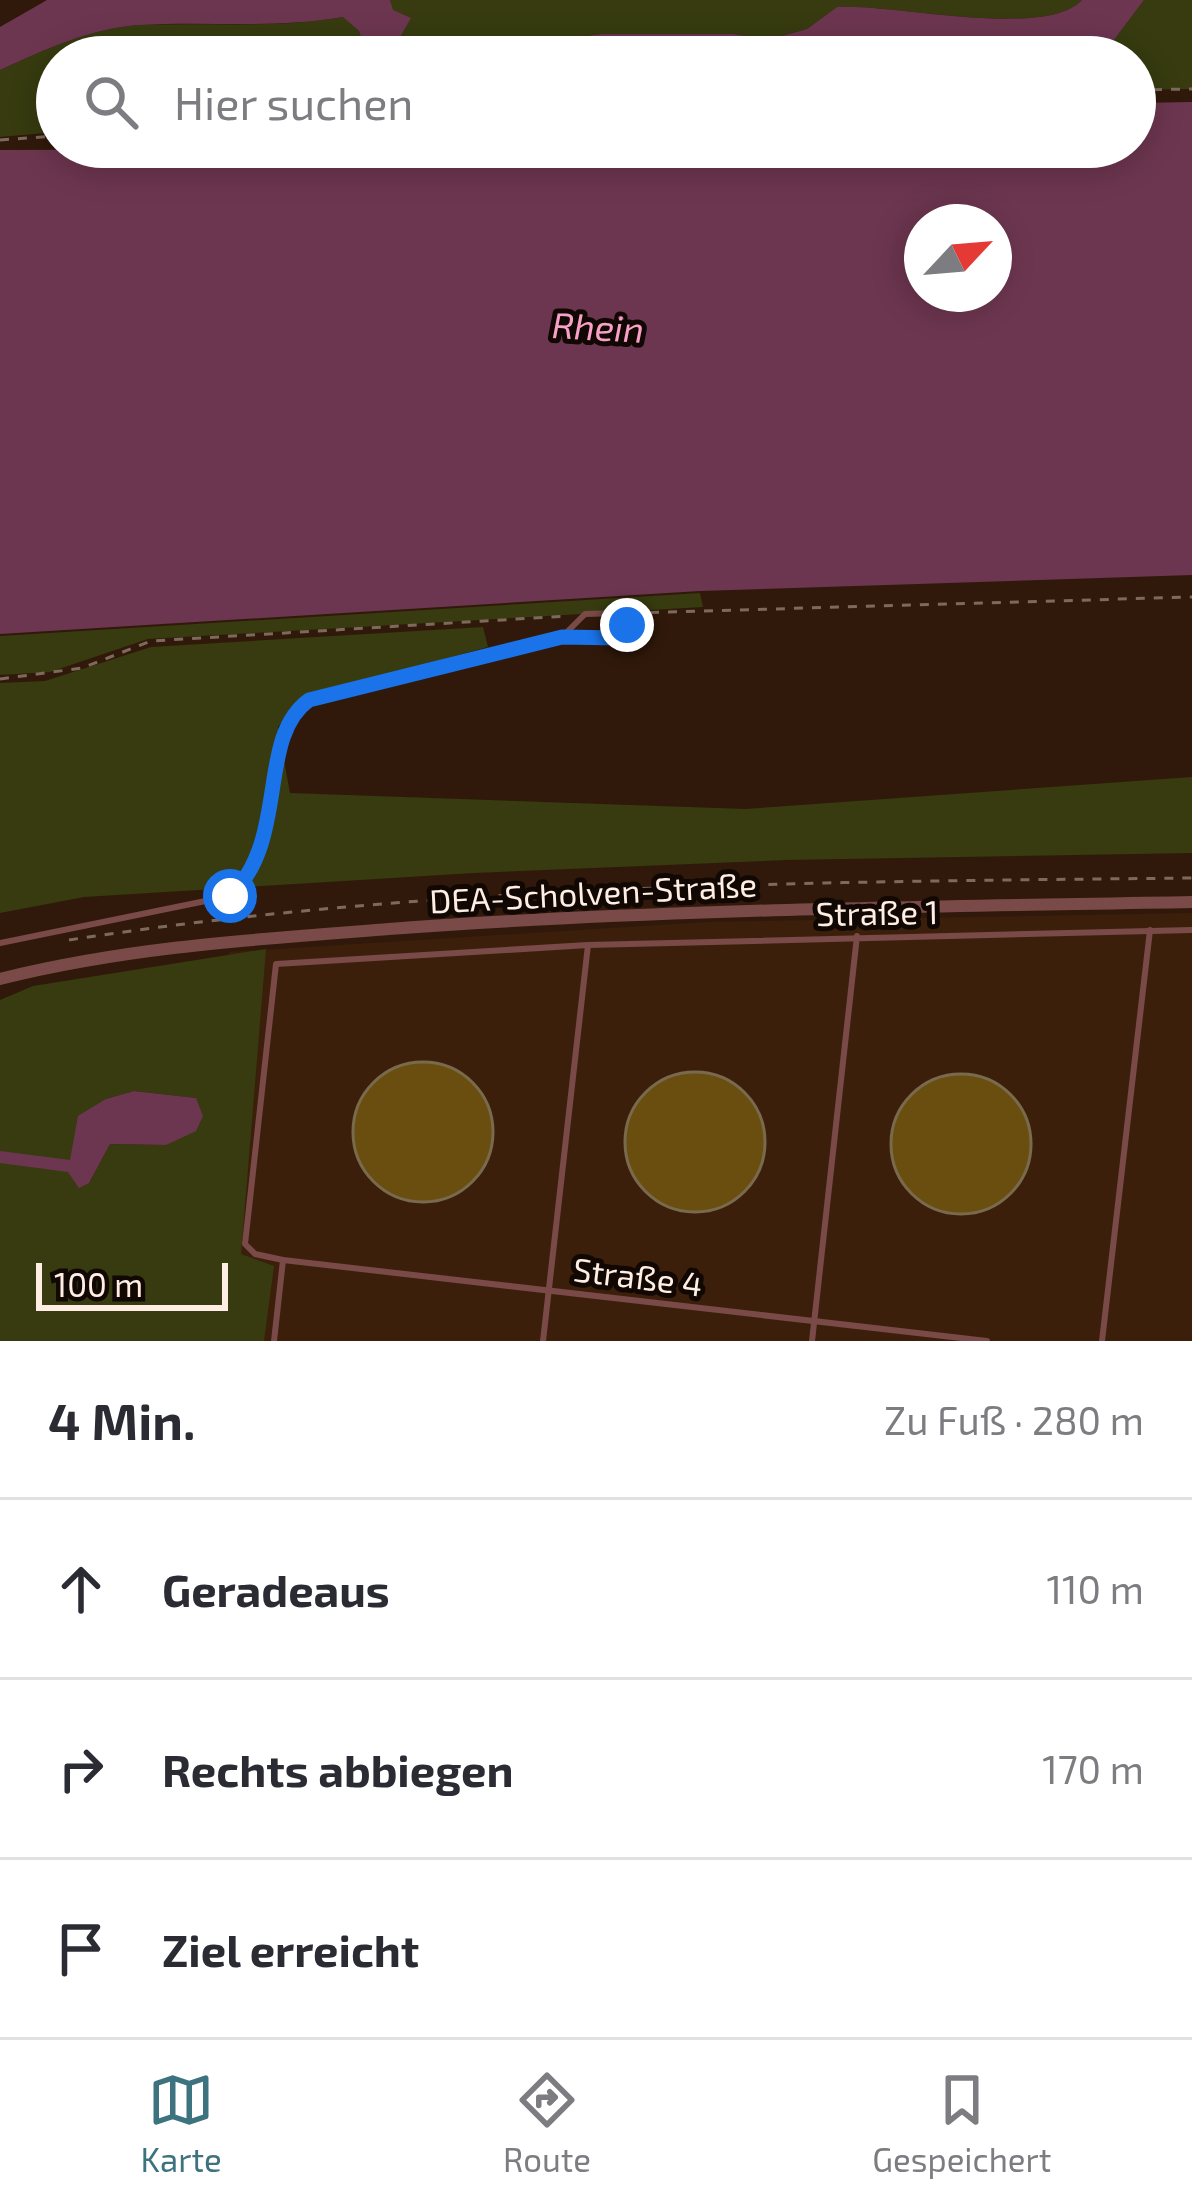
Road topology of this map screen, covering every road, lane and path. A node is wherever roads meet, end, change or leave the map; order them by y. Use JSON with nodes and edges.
{"nodes":[{"id":1,"x":1192,"y":88,"type":"edge"},
{"id":2,"x":1156,"y":89,"type":"edge"},
{"id":3,"x":36,"y":137,"type":"edge"},
{"id":4,"x":0,"y":140,"type":"edge"},
{"id":5,"x":1192,"y":597,"type":"edge"},
{"id":6,"x":624,"y":613,"type":"junction"},
{"id":7,"x":585,"y":614,"type":"junction"},
{"id":8,"x":562,"y":637,"type":"junction"},
{"id":9,"x":0,"y":680,"type":"edge"},
{"id":10,"x":1192,"y":878,"type":"edge"},
{"id":11,"x":1192,"y":902,"type":"edge"},
{"id":12,"x":1150,"y":930,"type":"junction"},
{"id":13,"x":1192,"y":930,"type":"edge"},
{"id":14,"x":857,"y":936,"type":"junction"},
{"id":15,"x":55,"y":942,"type":"dead end"},
{"id":16,"x":0,"y":943,"type":"edge"},
{"id":17,"x":589,"y":945,"type":"junction"},
{"id":18,"x":0,"y":979,"type":"edge"},
{"id":19,"x":283,"y":1260,"type":"junction"},
{"id":20,"x":548,"y":1290,"type":"junction"},
{"id":21,"x":814,"y":1321,"type":"junction"},
{"id":22,"x":274,"y":1341,"type":"edge"},
{"id":23,"x":543,"y":1341,"type":"edge"},
{"id":24,"x":812,"y":1341,"type":"edge"},
{"id":25,"x":988,"y":1341,"type":"edge"},
{"id":26,"x":1102,"y":1341,"type":"edge"}],
"edges":[{"from":1,"to":2,"type":"path"},
{"from":3,"to":4,"type":"path"},
{"from":5,"to":6,"type":"path"},
{"from":6,"to":7,"type":"lane"},
{"from":6,"to":8,"type":"lane"},
{"from":7,"to":8,"type":"lane"},
{"from":7,"to":9,"type":"path"},
{"from":8,"to":16,"type":"lane"},
{"from":10,"to":15,"type":"path"},
{"from":11,"to":18,"type":"street","name":"DEA-Scholven-Straße"},
{"from":12,"to":13,"type":"lane","name":"Straße 1"},
{"from":12,"to":14,"type":"lane","name":"Straße 1"},
{"from":12,"to":26,"type":"lane"},
{"from":14,"to":17,"type":"lane","name":"Straße 1"},
{"from":14,"to":21,"type":"lane"},
{"from":17,"to":19,"type":"lane","name":"Straße 1"},
{"from":17,"to":20,"type":"lane"},
{"from":19,"to":20,"type":"lane","name":"Straße 4"},
{"from":19,"to":22,"type":"lane"},
{"from":20,"to":21,"type":"lane","name":"Straße 4"},
{"from":20,"to":23,"type":"lane"},
{"from":21,"to":24,"type":"lane"},
{"from":21,"to":25,"type":"lane","name":"Straße 4"}]}
